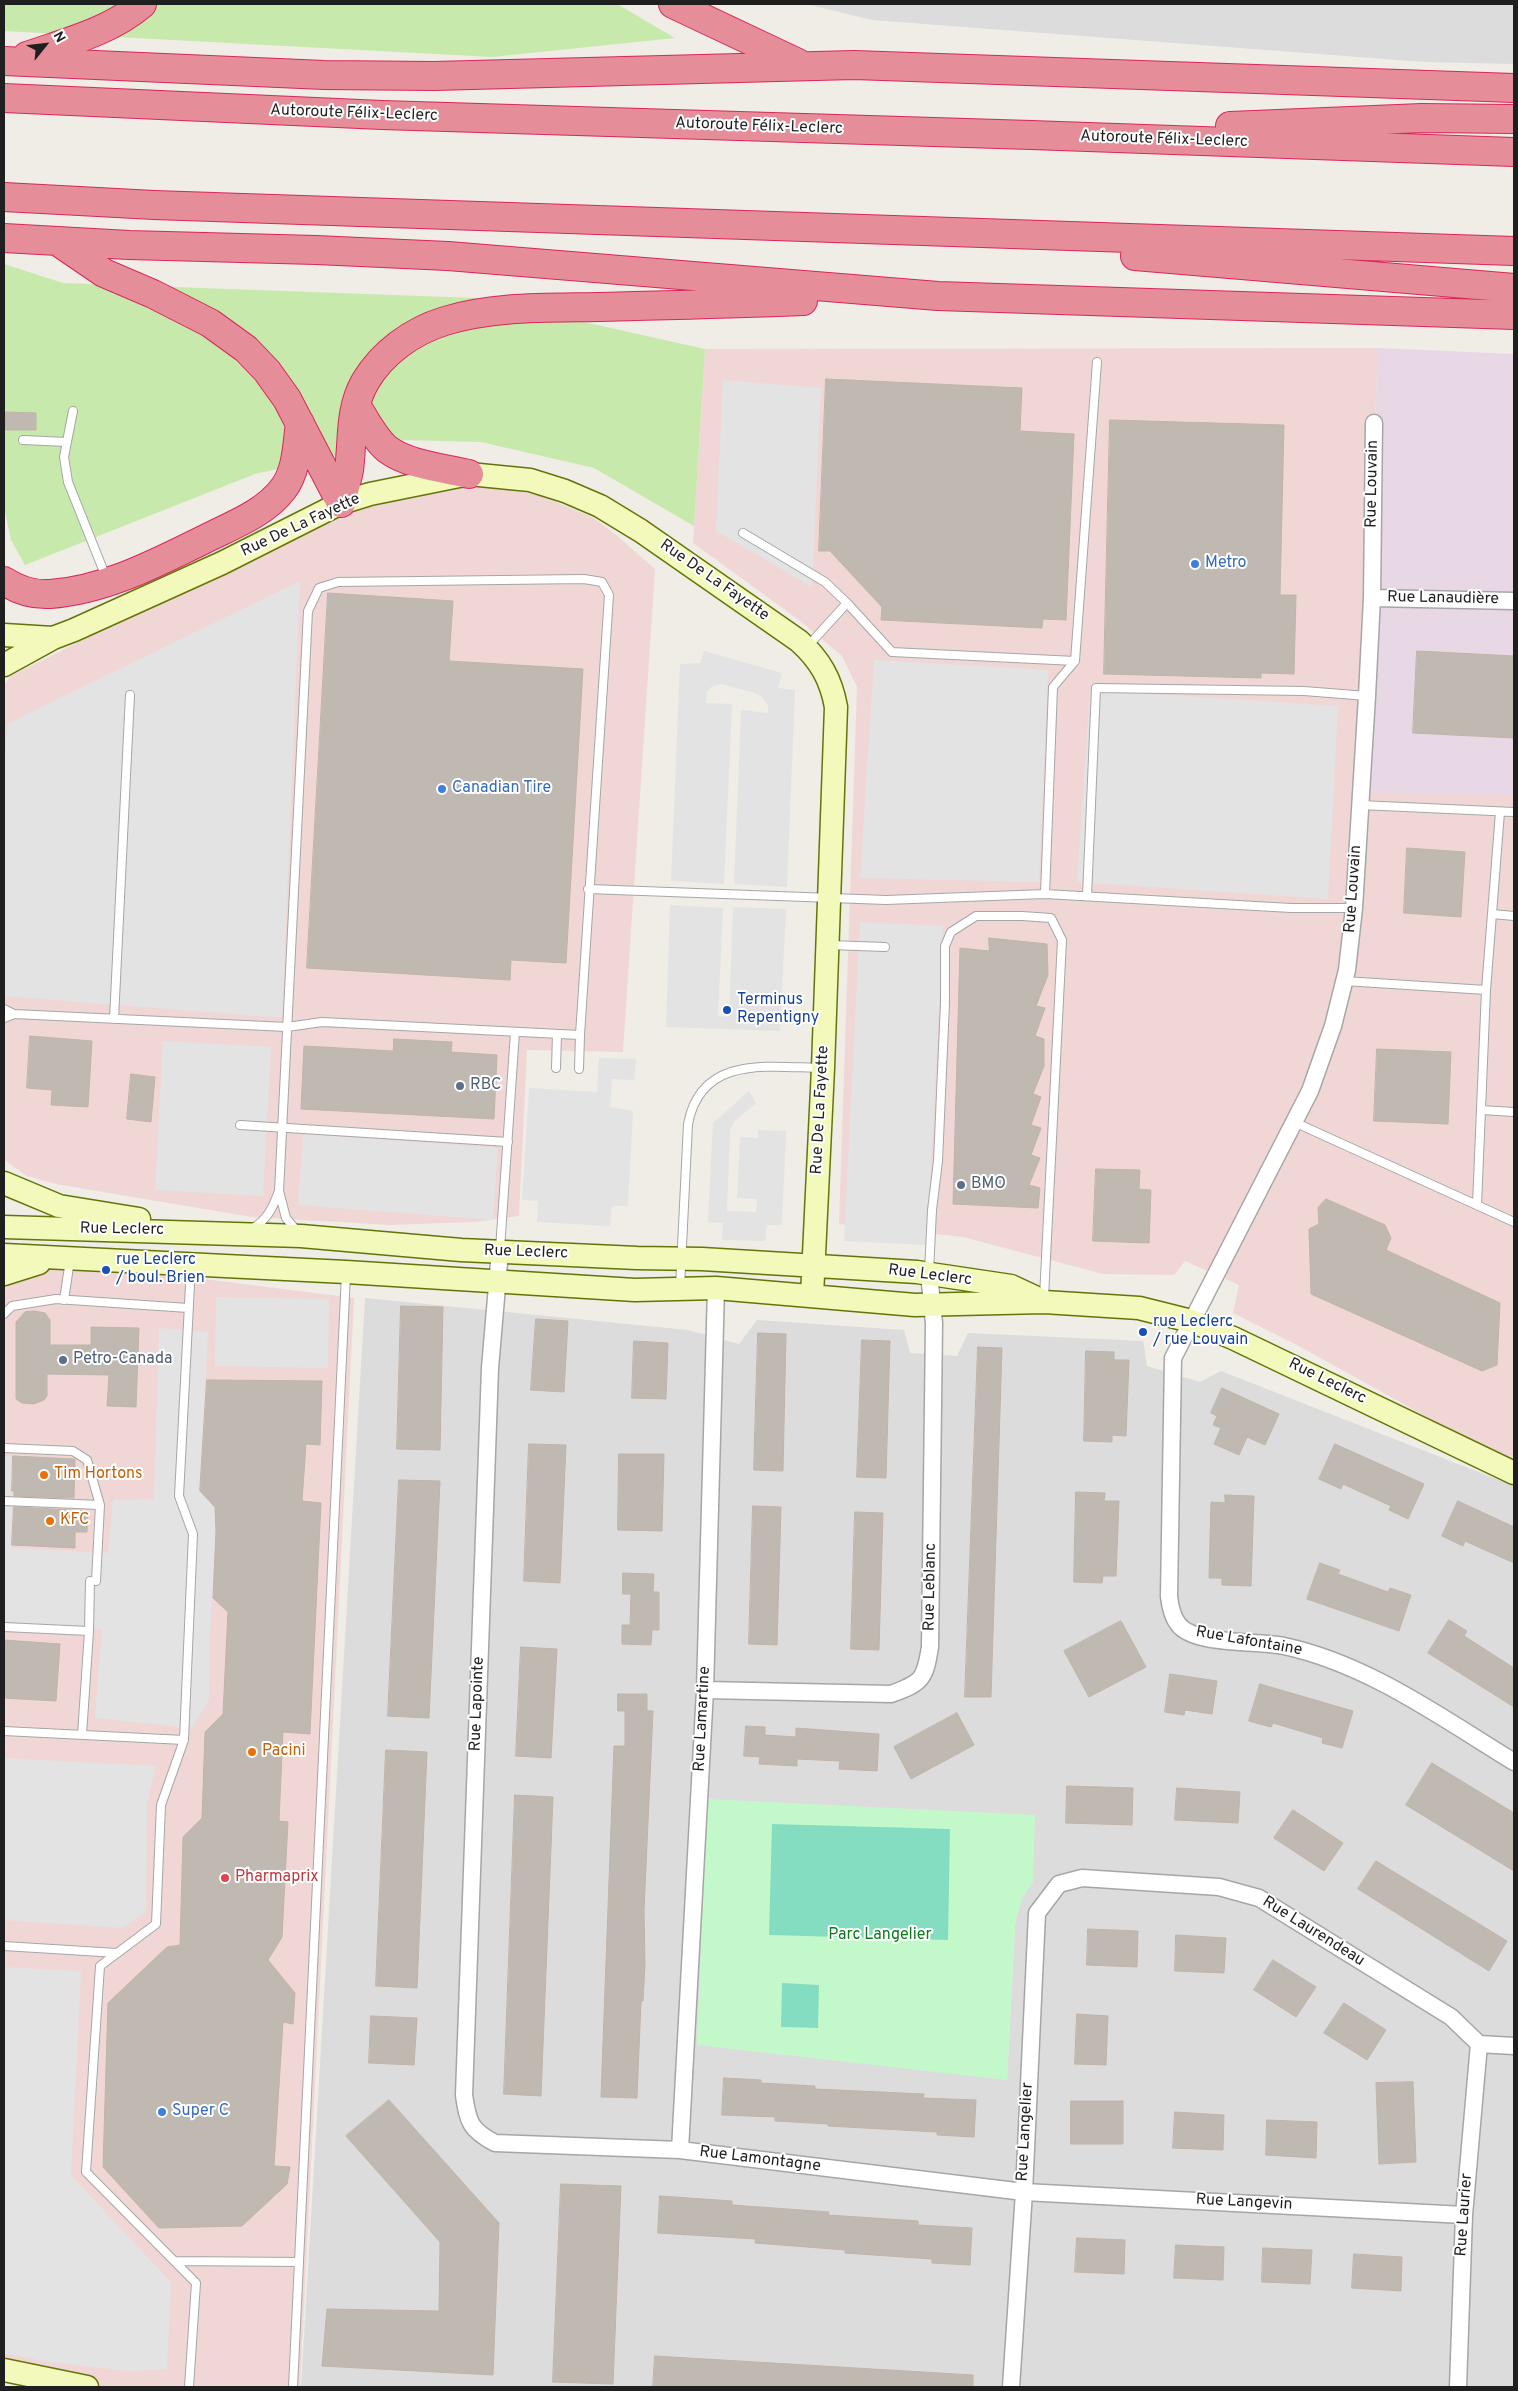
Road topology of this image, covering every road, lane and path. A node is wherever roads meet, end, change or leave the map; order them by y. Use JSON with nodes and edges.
{"nodes":[{"id":1,"x":142,"y":4,"type":"edge"},
{"id":2,"x":673,"y":4,"type":"edge"},
{"id":3,"x":8,"y":61,"type":"edge"},
{"id":4,"x":801,"y":65,"type":"junction"},
{"id":5,"x":1514,"y":88,"type":"edge"},
{"id":6,"x":4,"y":98,"type":"edge"},
{"id":7,"x":1514,"y":119,"type":"edge"},
{"id":8,"x":1031,"y":135,"type":"junction"},
{"id":9,"x":1514,"y":152,"type":"edge"},
{"id":10,"x":4,"y":197,"type":"edge"},
{"id":11,"x":820,"y":228,"type":"junction"},
{"id":12,"x":4,"y":238,"type":"edge"},
{"id":13,"x":57,"y":241,"type":"junction"},
{"id":14,"x":1514,"y":252,"type":"edge"},
{"id":15,"x":1514,"y":288,"type":"edge"},
{"id":16,"x":938,"y":296,"type":"junction"},
{"id":17,"x":1514,"y":315,"type":"edge"},
{"id":18,"x":1097,"y":362,"type":"dead end"},
{"id":19,"x":356,"y":405,"type":"junction"},
{"id":20,"x":73,"y":412,"type":"dead end"},
{"id":21,"x":1374,"y":423,"type":"dead end"},
{"id":22,"x":300,"y":424,"type":"junction"},
{"id":23,"x":23,"y":440,"type":"dead end"},
{"id":24,"x":67,"y":442,"type":"junction"},
{"id":25,"x":469,"y":474,"type":"junction"},
{"id":26,"x":341,"y":504,"type":"junction"},
{"id":27,"x":743,"y":532,"type":"dead end"},
{"id":28,"x":4,"y":581,"type":"edge"},
{"id":29,"x":108,"y":582,"type":"junction"},
{"id":30,"x":1372,"y":598,"type":"junction"},
{"id":31,"x":1514,"y":600,"type":"edge"},
{"id":32,"x":847,"y":603,"type":"junction"},
{"id":33,"x":4,"y":635,"type":"edge"},
{"id":34,"x":53,"y":638,"type":"junction"},
{"id":35,"x":806,"y":648,"type":"junction"},
{"id":36,"x":1075,"y":661,"type":"junction"},
{"id":37,"x":4,"y":665,"type":"edge"},
{"id":38,"x":130,"y":695,"type":"dead end"},
{"id":39,"x":1367,"y":696,"type":"junction"},
{"id":40,"x":1360,"y":805,"type":"junction"},
{"id":41,"x":1500,"y":812,"type":"junction"},
{"id":42,"x":1514,"y":812,"type":"edge"},
{"id":43,"x":588,"y":889,"type":"junction"},
{"id":44,"x":1045,"y":894,"type":"junction"},
{"id":45,"x":1087,"y":896,"type":"junction"},
{"id":46,"x":830,"y":899,"type":"junction"},
{"id":47,"x":1354,"y":908,"type":"junction"},
{"id":48,"x":1492,"y":914,"type":"junction"},
{"id":49,"x":1514,"y":916,"type":"edge"},
{"id":50,"x":828,"y":945,"type":"junction"},
{"id":51,"x":885,"y":947,"type":"dead end"},
{"id":52,"x":1344,"y":981,"type":"junction"},
{"id":53,"x":1486,"y":990,"type":"junction"},
{"id":54,"x":4,"y":1010,"type":"edge"},
{"id":55,"x":14,"y":1014,"type":"junction"},
{"id":56,"x":4,"y":1018,"type":"edge"},
{"id":57,"x":114,"y":1019,"type":"junction"},
{"id":58,"x":287,"y":1027,"type":"junction"},
{"id":59,"x":515,"y":1032,"type":"junction"},
{"id":60,"x":557,"y":1034,"type":"junction"},
{"id":61,"x":580,"y":1035,"type":"junction"},
{"id":62,"x":556,"y":1068,"type":"dead end"},
{"id":63,"x":823,"y":1068,"type":"junction"},
{"id":64,"x":579,"y":1069,"type":"dead end"},
{"id":65,"x":1481,"y":1110,"type":"junction"},
{"id":66,"x":1514,"y":1112,"type":"edge"},
{"id":67,"x":1294,"y":1122,"type":"junction"},
{"id":68,"x":240,"y":1125,"type":"dead end"},
{"id":69,"x":282,"y":1128,"type":"junction"},
{"id":70,"x":508,"y":1142,"type":"junction"},
{"id":71,"x":4,"y":1183,"type":"edge"},
{"id":72,"x":279,"y":1191,"type":"junction"},
{"id":73,"x":1477,"y":1205,"type":"junction"},
{"id":74,"x":1514,"y":1222,"type":"edge"},
{"id":75,"x":4,"y":1227,"type":"edge"},
{"id":76,"x":188,"y":1232,"type":"junction"},
{"id":77,"x":243,"y":1235,"type":"junction"},
{"id":78,"x":301,"y":1236,"type":"junction"},
{"id":79,"x":500,"y":1251,"type":"junction"},
{"id":80,"x":4,"y":1256,"type":"edge"},
{"id":81,"x":70,"y":1258,"type":"junction"},
{"id":82,"x":681,"y":1258,"type":"junction"},
{"id":83,"x":191,"y":1264,"type":"junction"},
{"id":84,"x":813,"y":1265,"type":"junction"},
{"id":85,"x":346,"y":1272,"type":"junction"},
{"id":86,"x":4,"y":1274,"type":"edge"},
{"id":87,"x":929,"y":1274,"type":"junction"},
{"id":88,"x":497,"y":1282,"type":"junction"},
{"id":89,"x":716,"y":1288,"type":"junction"},
{"id":90,"x":679,"y":1289,"type":"junction"},
{"id":91,"x":812,"y":1296,"type":"junction"},
{"id":92,"x":64,"y":1300,"type":"junction"},
{"id":93,"x":1044,"y":1302,"type":"junction"},
{"id":94,"x":933,"y":1304,"type":"junction"},
{"id":95,"x":188,"y":1308,"type":"junction"},
{"id":96,"x":4,"y":1314,"type":"edge"},
{"id":97,"x":1191,"y":1321,"type":"junction"},
{"id":98,"x":4,"y":1448,"type":"edge"},
{"id":99,"x":1514,"y":1473,"type":"edge"},
{"id":100,"x":4,"y":1500,"type":"edge"},
{"id":101,"x":100,"y":1505,"type":"junction"},
{"id":102,"x":4,"y":1626,"type":"edge"},
{"id":103,"x":89,"y":1631,"type":"junction"},
{"id":104,"x":705,"y":1690,"type":"junction"},
{"id":105,"x":4,"y":1731,"type":"edge"},
{"id":106,"x":82,"y":1735,"type":"junction"},
{"id":107,"x":184,"y":1740,"type":"junction"},
{"id":108,"x":1514,"y":1762,"type":"edge"},
{"id":109,"x":1059,"y":1884,"type":"joint"},
{"id":110,"x":4,"y":1946,"type":"edge"},
{"id":111,"x":117,"y":1953,"type":"junction"},
{"id":112,"x":1479,"y":2044,"type":"junction"},
{"id":113,"x":1514,"y":2046,"type":"edge"},
{"id":114,"x":495,"y":2143,"type":"joint"},
{"id":115,"x":680,"y":2150,"type":"junction"},
{"id":116,"x":1024,"y":2192,"type":"junction"},
{"id":117,"x":1464,"y":2215,"type":"junction"},
{"id":118,"x":175,"y":2261,"type":"junction"},
{"id":119,"x":299,"y":2262,"type":"junction"},
{"id":120,"x":4,"y":2370,"type":"edge"},
{"id":121,"x":87,"y":2387,"type":"edge"},
{"id":122,"x":189,"y":2387,"type":"edge"},
{"id":123,"x":293,"y":2387,"type":"edge"},
{"id":124,"x":1011,"y":2387,"type":"edge"},
{"id":125,"x":1458,"y":2387,"type":"edge"}],
"edges":[{"from":1,"to":3,"type":"highway"},
{"from":2,"to":4,"type":"highway"},
{"from":3,"to":4,"type":"highway"},
{"from":4,"to":5,"type":"highway"},
{"from":6,"to":8,"type":"highway","name":"Autoroute Félix-Leclerc"},
{"from":7,"to":8,"type":"highway"},
{"from":8,"to":9,"type":"highway","name":"Autoroute Félix-Leclerc"},
{"from":10,"to":11,"type":"highway"},
{"from":11,"to":14,"type":"highway"},
{"from":11,"to":15,"type":"highway"},
{"from":12,"to":13,"type":"highway"},
{"from":13,"to":16,"type":"highway"},
{"from":13,"to":22,"type":"highway"},
{"from":16,"to":17,"type":"highway"},
{"from":16,"to":19,"type":"highway"},
{"from":18,"to":36,"type":"lane"},
{"from":19,"to":25,"type":"highway"},
{"from":19,"to":26,"type":"highway"},
{"from":20,"to":24,"type":"lane"},
{"from":21,"to":30,"type":"street","name":"Rue Louvain"},
{"from":22,"to":26,"type":"highway"},
{"from":22,"to":29,"type":"highway"},
{"from":23,"to":24,"type":"lane"},
{"from":24,"to":29,"type":"lane"},
{"from":25,"to":26,"type":"street","name":"Rue De La Fayette"},
{"from":25,"to":35,"type":"street","name":"Rue De La Fayette"},
{"from":26,"to":34,"type":"street","name":"Rue De La Fayette"},
{"from":27,"to":32,"type":"lane"},
{"from":28,"to":29,"type":"highway"},
{"from":30,"to":31,"type":"street","name":"Rue Lanaudière"},
{"from":30,"to":39,"type":"street","name":"Rue Louvain"},
{"from":32,"to":35,"type":"lane"},
{"from":32,"to":36,"type":"lane"},
{"from":33,"to":34,"type":"street","name":"Rue De La Fayette"},
{"from":34,"to":37,"type":"street"},
{"from":35,"to":46,"type":"street","name":"Rue De La Fayette"},
{"from":36,"to":44,"type":"lane"},
{"from":38,"to":57,"type":"lane"},
{"from":39,"to":40,"type":"street","name":"Rue Louvain"},
{"from":39,"to":45,"type":"lane"},
{"from":40,"to":41,"type":"lane"},
{"from":40,"to":47,"type":"street","name":"Rue Louvain"},
{"from":41,"to":42,"type":"lane"},
{"from":41,"to":48,"type":"lane"},
{"from":43,"to":46,"type":"lane"},
{"from":43,"to":58,"type":"lane"},
{"from":43,"to":61,"type":"lane"},
{"from":44,"to":45,"type":"lane"},
{"from":44,"to":46,"type":"lane"},
{"from":45,"to":47,"type":"lane"},
{"from":46,"to":50,"type":"street","name":"Rue De La Fayette"},
{"from":47,"to":52,"type":"street","name":"Rue Louvain"},
{"from":48,"to":49,"type":"lane"},
{"from":48,"to":53,"type":"lane"},
{"from":50,"to":51,"type":"lane"},
{"from":50,"to":63,"type":"street","name":"Rue De La Fayette"},
{"from":52,"to":53,"type":"lane"},
{"from":52,"to":67,"type":"street","name":"Rue Louvain"},
{"from":53,"to":65,"type":"lane"},
{"from":54,"to":55,"type":"lane"},
{"from":55,"to":56,"type":"lane"},
{"from":55,"to":57,"type":"lane"},
{"from":57,"to":58,"type":"lane"},
{"from":58,"to":59,"type":"lane"},
{"from":58,"to":69,"type":"lane"},
{"from":59,"to":60,"type":"lane"},
{"from":59,"to":70,"type":"lane"},
{"from":60,"to":61,"type":"lane"},
{"from":60,"to":62,"type":"lane"},
{"from":61,"to":64,"type":"lane"},
{"from":63,"to":82,"type":"lane"},
{"from":63,"to":84,"type":"street","name":"Rue De La Fayette"},
{"from":65,"to":66,"type":"lane"},
{"from":65,"to":73,"type":"lane"},
{"from":67,"to":73,"type":"lane"},
{"from":67,"to":97,"type":"street","name":"Rue Louvain"},
{"from":68,"to":69,"type":"lane"},
{"from":69,"to":70,"type":"lane"},
{"from":69,"to":72,"type":"lane"},
{"from":70,"to":79,"type":"lane"},
{"from":71,"to":76,"type":"street"},
{"from":72,"to":77,"type":"lane"},
{"from":72,"to":78,"type":"lane"},
{"from":73,"to":74,"type":"lane"},
{"from":75,"to":76,"type":"street","name":"Rue Leclerc"},
{"from":76,"to":77,"type":"street","name":"Rue Leclerc"},
{"from":77,"to":78,"type":"street","name":"Rue Leclerc"},
{"from":78,"to":79,"type":"street","name":"Rue Leclerc"},
{"from":79,"to":82,"type":"street","name":"Rue Leclerc"},
{"from":79,"to":88,"type":"street","name":"Rue Lapointe"},
{"from":80,"to":81,"type":"street","name":"Rue Leclerc"},
{"from":81,"to":83,"type":"street","name":"Rue Leclerc"},
{"from":81,"to":86,"type":"street"},
{"from":81,"to":92,"type":"lane"},
{"from":82,"to":84,"type":"street","name":"Rue Leclerc"},
{"from":82,"to":90,"type":"lane"},
{"from":83,"to":85,"type":"street","name":"Rue Leclerc"},
{"from":83,"to":95,"type":"lane"},
{"from":84,"to":87,"type":"street","name":"Rue Leclerc"},
{"from":84,"to":91,"type":"street","name":"Rue De La Fayette"},
{"from":85,"to":88,"type":"street","name":"Rue Leclerc"},
{"from":85,"to":119,"type":"lane"},
{"from":87,"to":93,"type":"street","name":"Rue Leclerc"},
{"from":87,"to":93,"type":"lane"},
{"from":87,"to":94,"type":"street","name":"Rue Leblanc"},
{"from":88,"to":90,"type":"street","name":"Rue Leclerc"},
{"from":88,"to":114,"type":"street","name":"Rue Lapointe"},
{"from":89,"to":90,"type":"street","name":"Rue Leclerc"},
{"from":89,"to":91,"type":"street","name":"Rue Leclerc"},
{"from":89,"to":104,"type":"street","name":"Rue Lamartine"},
{"from":91,"to":94,"type":"street","name":"Rue Leclerc"},
{"from":92,"to":95,"type":"lane"},
{"from":92,"to":96,"type":"lane"},
{"from":93,"to":94,"type":"street","name":"Rue Leclerc"},
{"from":93,"to":97,"type":"street","name":"Rue Leclerc"},
{"from":94,"to":104,"type":"street","name":"Rue Leblanc"},
{"from":95,"to":107,"type":"lane"},
{"from":97,"to":99,"type":"street","name":"Rue Leclerc"},
{"from":97,"to":108,"type":"street","name":"Rue Lafontaine"},
{"from":98,"to":101,"type":"lane"},
{"from":100,"to":101,"type":"lane"},
{"from":101,"to":103,"type":"lane"},
{"from":102,"to":103,"type":"lane"},
{"from":103,"to":106,"type":"lane"},
{"from":104,"to":115,"type":"street","name":"Rue Lamartine"},
{"from":105,"to":106,"type":"lane"},
{"from":106,"to":107,"type":"lane"},
{"from":107,"to":111,"type":"lane"},
{"from":109,"to":112,"type":"street","name":"Rue Laurendeau"},
{"from":109,"to":116,"type":"street","name":"Rue Langelier"},
{"from":110,"to":111,"type":"lane"},
{"from":111,"to":118,"type":"lane"},
{"from":112,"to":113,"type":"street"},
{"from":112,"to":117,"type":"street","name":"Rue Laurier"},
{"from":114,"to":115,"type":"street","name":"Rue Lamontagne"},
{"from":115,"to":116,"type":"street","name":"Rue Lamontagne"},
{"from":116,"to":117,"type":"street","name":"Rue Langevin"},
{"from":116,"to":124,"type":"street","name":"Rue Langelier"},
{"from":117,"to":125,"type":"street","name":"Rue Laurier"},
{"from":118,"to":119,"type":"lane"},
{"from":118,"to":122,"type":"lane"},
{"from":119,"to":123,"type":"lane"},
{"from":120,"to":121,"type":"street"}]}
